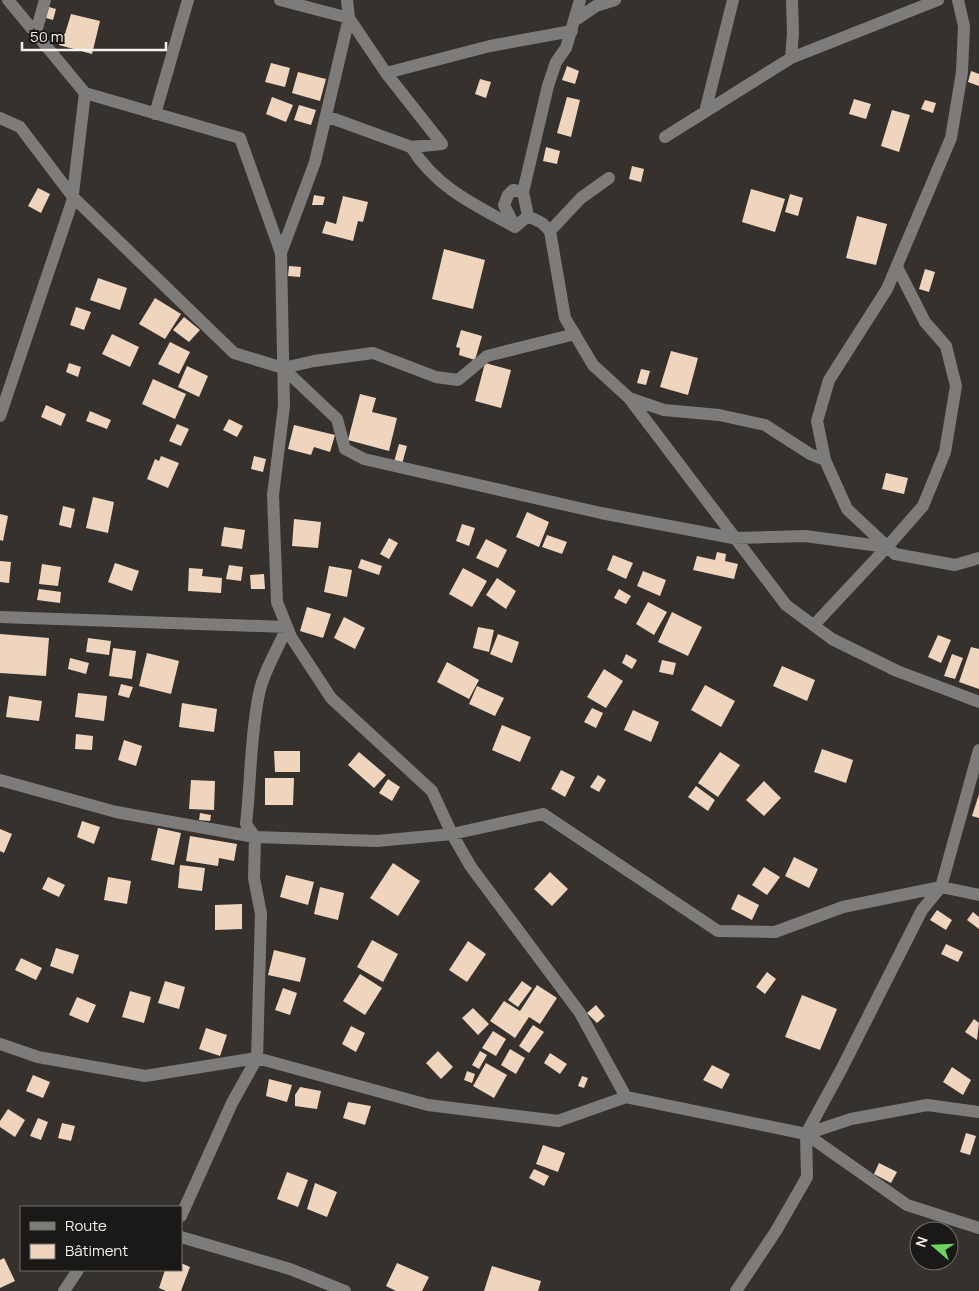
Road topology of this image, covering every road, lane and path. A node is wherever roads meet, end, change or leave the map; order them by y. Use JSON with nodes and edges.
{"nodes":[{"id":1,"x":8,"y":0,"type":"edge"},
{"id":2,"x":45,"y":0,"type":"edge"},
{"id":3,"x":188,"y":0,"type":"edge"},
{"id":4,"x":280,"y":0,"type":"edge"},
{"id":5,"x":347,"y":0,"type":"edge"},
{"id":6,"x":580,"y":0,"type":"edge"},
{"id":7,"x":615,"y":0,"type":"edge"},
{"id":8,"x":733,"y":0,"type":"edge"},
{"id":9,"x":792,"y":0,"type":"edge"},
{"id":10,"x":938,"y":0,"type":"edge"},
{"id":11,"x":958,"y":0,"type":"edge"},
{"id":12,"x":349,"y":18,"type":"junction"},
{"id":13,"x":573,"y":26,"type":"junction"},
{"id":14,"x":35,"y":35,"type":"junction"},
{"id":15,"x":790,"y":58,"type":"junction"},
{"id":16,"x":386,"y":73,"type":"junction"},
{"id":17,"x":84,"y":93,"type":"junction"},
{"id":18,"x":705,"y":112,"type":"junction"},
{"id":19,"x":155,"y":114,"type":"junction"},
{"id":20,"x":326,"y":116,"type":"junction"},
{"id":21,"x":0,"y":118,"type":"edge"},
{"id":22,"x":665,"y":137,"type":"dead end"},
{"id":23,"x":411,"y":146,"type":"junction"},
{"id":24,"x":610,"y":178,"type":"dead end"},
{"id":25,"x":523,"y":192,"type":"junction"},
{"id":26,"x":73,"y":197,"type":"junction"},
{"id":27,"x":528,"y":216,"type":"junction"},
{"id":28,"x":515,"y":227,"type":"junction"},
{"id":29,"x":550,"y":231,"type":"junction"},
{"id":30,"x":281,"y":253,"type":"junction"},
{"id":31,"x":897,"y":267,"type":"junction"},
{"id":32,"x":574,"y":334,"type":"junction"},
{"id":33,"x":283,"y":368,"type":"junction"},
{"id":34,"x":629,"y":398,"type":"junction"},
{"id":35,"x":0,"y":416,"type":"edge"},
{"id":36,"x":825,"y":460,"type":"junction"},
{"id":37,"x":734,"y":538,"type":"junction"},
{"id":38,"x":887,"y":547,"type":"junction"},
{"id":39,"x":979,"y":558,"type":"edge"},
{"id":40,"x":0,"y":617,"type":"edge"},
{"id":41,"x":814,"y":626,"type":"junction"},
{"id":42,"x":287,"y":627,"type":"junction"},
{"id":43,"x":979,"y":702,"type":"edge"},
{"id":44,"x":979,"y":750,"type":"edge"},
{"id":45,"x":0,"y":780,"type":"edge"},
{"id":46,"x":452,"y":834,"type":"junction"},
{"id":47,"x":255,"y":838,"type":"junction"},
{"id":48,"x":941,"y":887,"type":"junction"},
{"id":49,"x":979,"y":894,"type":"edge"},
{"id":50,"x":0,"y":1044,"type":"edge"},
{"id":51,"x":257,"y":1058,"type":"junction"},
{"id":52,"x":626,"y":1096,"type":"junction"},
{"id":53,"x":979,"y":1112,"type":"edge"},
{"id":54,"x":806,"y":1134,"type":"junction"},
{"id":55,"x":182,"y":1214,"type":"edge"},
{"id":56,"x":979,"y":1228,"type":"edge"},
{"id":57,"x":182,"y":1237,"type":"edge"},
{"id":58,"x":77,"y":1271,"type":"edge"},
{"id":59,"x":64,"y":1291,"type":"edge"},
{"id":60,"x":345,"y":1291,"type":"edge"},
{"id":61,"x":736,"y":1291,"type":"edge"}],
"edges":[{"from":1,"to":14,"type":"street"},
{"from":2,"to":14,"type":"street"},
{"from":3,"to":19,"type":"street"},
{"from":4,"to":12,"type":"street"},
{"from":5,"to":12,"type":"street"},
{"from":6,"to":13,"type":"street"},
{"from":7,"to":13,"type":"street"},
{"from":8,"to":18,"type":"street"},
{"from":9,"to":15,"type":"street"},
{"from":10,"to":15,"type":"street"},
{"from":11,"to":31,"type":"street"},
{"from":12,"to":16,"type":"street"},
{"from":12,"to":20,"type":"street"},
{"from":13,"to":16,"type":"street"},
{"from":13,"to":25,"type":"street"},
{"from":14,"to":17,"type":"street"},
{"from":15,"to":18,"type":"street"},
{"from":16,"to":23,"type":"street"},
{"from":17,"to":19,"type":"street"},
{"from":17,"to":26,"type":"street"},
{"from":18,"to":22,"type":"street"},
{"from":19,"to":30,"type":"street"},
{"from":20,"to":23,"type":"street"},
{"from":20,"to":30,"type":"street"},
{"from":21,"to":26,"type":"street"},
{"from":23,"to":28,"type":"street"},
{"from":24,"to":29,"type":"street"},
{"from":25,"to":27,"type":"street"},
{"from":25,"to":28,"type":"street"},
{"from":26,"to":33,"type":"street"},
{"from":26,"to":35,"type":"street"},
{"from":27,"to":28,"type":"street"},
{"from":27,"to":29,"type":"street"},
{"from":29,"to":32,"type":"street"},
{"from":30,"to":33,"type":"street"},
{"from":31,"to":36,"type":"street"},
{"from":31,"to":38,"type":"street"},
{"from":32,"to":33,"type":"street"},
{"from":32,"to":34,"type":"street"},
{"from":33,"to":37,"type":"street"},
{"from":33,"to":42,"type":"street"},
{"from":34,"to":36,"type":"street"},
{"from":34,"to":37,"type":"street"},
{"from":36,"to":38,"type":"street"},
{"from":37,"to":38,"type":"street"},
{"from":37,"to":41,"type":"street"},
{"from":38,"to":39,"type":"street"},
{"from":38,"to":41,"type":"street"},
{"from":40,"to":42,"type":"street"},
{"from":41,"to":43,"type":"street"},
{"from":42,"to":46,"type":"street"},
{"from":42,"to":47,"type":"street"},
{"from":44,"to":48,"type":"street"},
{"from":45,"to":47,"type":"street"},
{"from":46,"to":47,"type":"street"},
{"from":46,"to":48,"type":"street"},
{"from":46,"to":52,"type":"street"},
{"from":47,"to":51,"type":"street"},
{"from":48,"to":49,"type":"street"},
{"from":48,"to":54,"type":"street"},
{"from":50,"to":51,"type":"street"},
{"from":51,"to":52,"type":"street"},
{"from":51,"to":55,"type":"street"},
{"from":52,"to":54,"type":"street"},
{"from":53,"to":54,"type":"street"},
{"from":54,"to":56,"type":"street"},
{"from":54,"to":61,"type":"street"},
{"from":57,"to":60,"type":"street"},
{"from":58,"to":59,"type":"street"}]}
